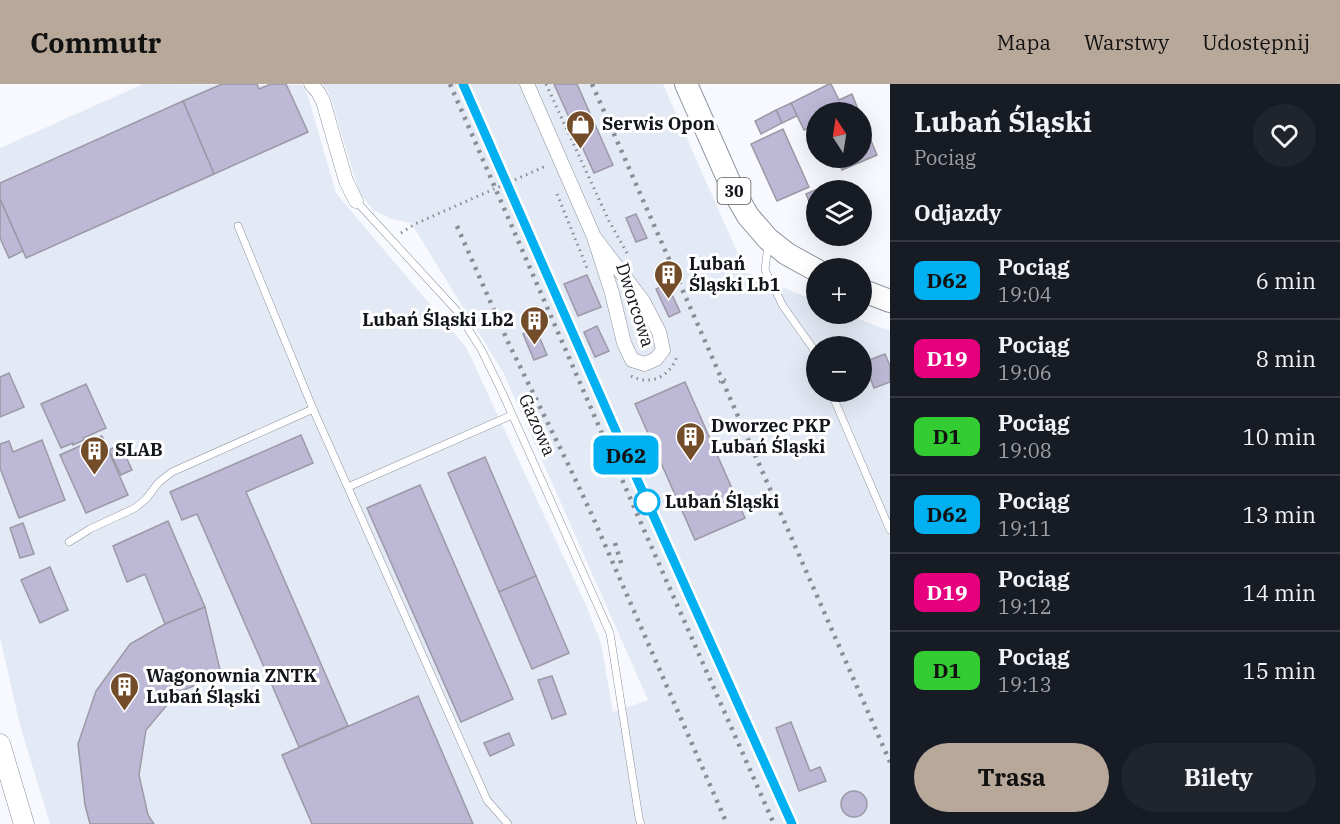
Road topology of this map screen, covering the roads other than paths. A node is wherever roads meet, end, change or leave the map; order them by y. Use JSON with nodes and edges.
{"nodes":[{"id":1,"x":311,"y":84,"type":"edge"},
{"id":2,"x":527,"y":84,"type":"edge"},
{"id":3,"x":686,"y":84,"type":"edge"},
{"id":4,"x":356,"y":201,"type":"joint"},
{"id":5,"x":238,"y":226,"type":"dead end"},
{"id":6,"x":594,"y":237,"type":"junction"},
{"id":7,"x":768,"y":239,"type":"junction"},
{"id":8,"x":806,"y":264,"type":"edge"},
{"id":9,"x":872,"y":294,"type":"edge"},
{"id":10,"x":890,"y":301,"type":"edge"},
{"id":11,"x":806,"y":339,"type":"edge"},
{"id":12,"x":835,"y":402,"type":"edge"},
{"id":13,"x":312,"y":409,"type":"junction"},
{"id":14,"x":512,"y":415,"type":"junction"},
{"id":15,"x":348,"y":487,"type":"junction"},
{"id":16,"x":890,"y":530,"type":"edge"},
{"id":17,"x":69,"y":542,"type":"dead end"},
{"id":18,"x":1,"y":752,"type":"edge"},
{"id":19,"x":24,"y":824,"type":"edge"},
{"id":20,"x":508,"y":824,"type":"edge"},
{"id":21,"x":641,"y":824,"type":"edge"}],
"edges":[{"from":1,"to":4,"type":"street","name":"Gazowa"},
{"from":2,"to":6,"type":"street","name":"Dworcowa"},
{"from":3,"to":7,"type":"main road","number":"30"},
{"from":4,"to":14,"type":"lane","name":"Gazowa"},
{"from":5,"to":13,"type":"lane"},
{"from":6,"to":6,"type":"street","name":"Dworcowa"},
{"from":7,"to":8,"type":"main road","number":"30"},
{"from":7,"to":11,"type":"lane"},
{"from":9,"to":10,"type":"main road"},
{"from":12,"to":16,"type":"lane"},
{"from":13,"to":15,"type":"lane"},
{"from":13,"to":17,"type":"lane"},
{"from":14,"to":15,"type":"lane"},
{"from":14,"to":21,"type":"lane","name":"Gazowa"},
{"from":15,"to":20,"type":"lane"},
{"from":18,"to":19,"type":"main road"}]}
